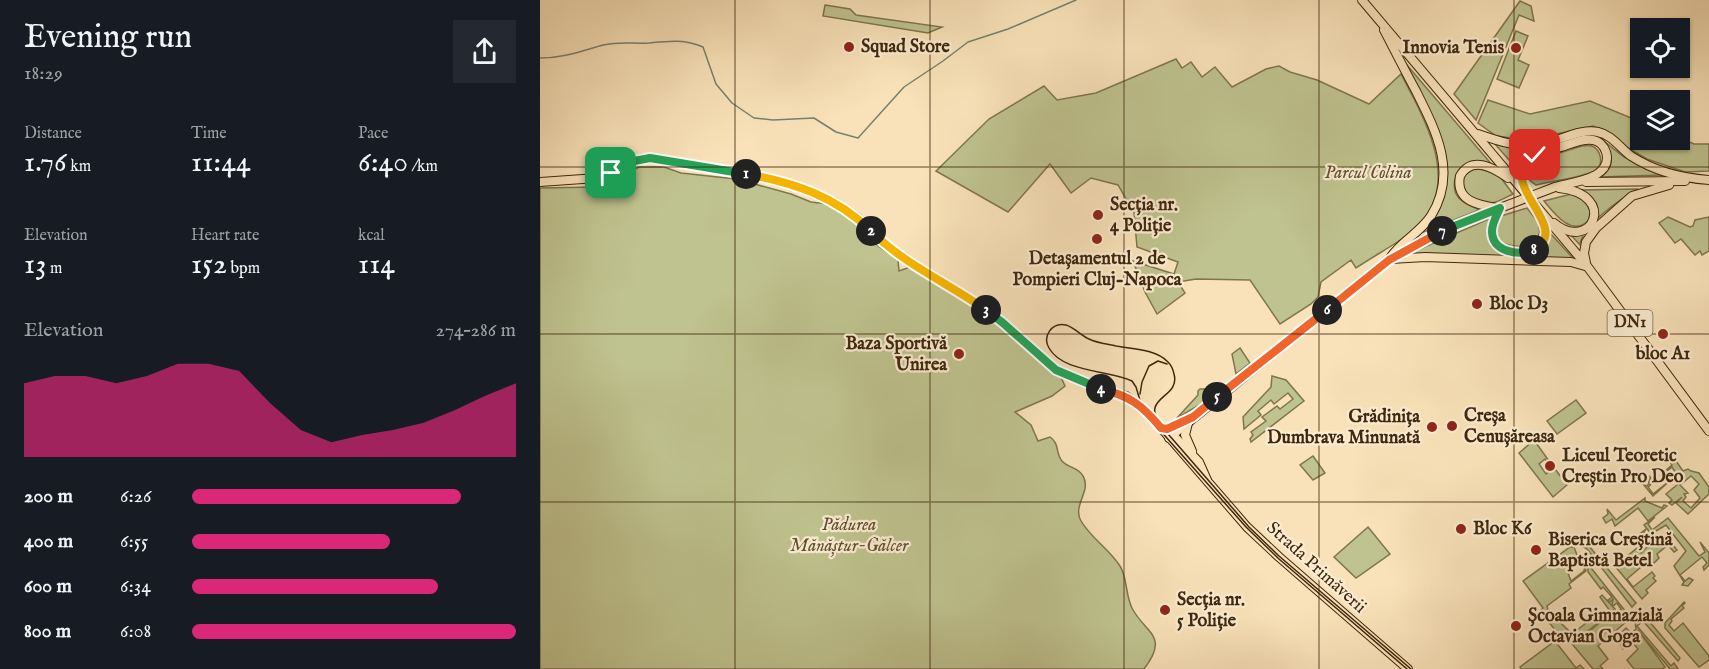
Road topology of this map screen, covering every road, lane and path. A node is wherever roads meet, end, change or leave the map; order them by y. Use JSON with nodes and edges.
{"nodes":[{"id":1,"x":1362,"y":0,"type":"edge"},
{"id":2,"x":1377,"y":17,"type":"junction"},
{"id":3,"x":1476,"y":133,"type":"junction"},
{"id":4,"x":1682,"y":181,"type":"junction"},
{"id":5,"x":1709,"y":181,"type":"edge"},
{"id":6,"x":540,"y":182,"type":"edge"},
{"id":7,"x":1519,"y":186,"type":"junction"},
{"id":8,"x":1555,"y":187,"type":"junction"},
{"id":9,"x":1529,"y":199,"type":"junction"},
{"id":10,"x":1500,"y":208,"type":"junction"},
{"id":11,"x":1537,"y":209,"type":"junction"},
{"id":12,"x":1389,"y":260,"type":"junction"},
{"id":13,"x":1587,"y":266,"type":"junction"},
{"id":14,"x":1193,"y":417,"type":"junction"},
{"id":15,"x":1709,"y":431,"type":"edge"},
{"id":16,"x":1168,"y":432,"type":"junction"},
{"id":17,"x":1195,"y":458,"type":"junction"},
{"id":18,"x":1209,"y":484,"type":"junction"},
{"id":19,"x":1408,"y":669,"type":"edge"}],
"edges":[{"from":1,"to":2,"type":"main road","number":"DN1"},
{"from":2,"to":3,"type":"main road","number":"DN1"},
{"from":2,"to":12,"type":"main road"},
{"from":3,"to":5,"type":"main road"},
{"from":3,"to":7,"type":"main road","number":"DN1"},
{"from":4,"to":5,"type":"main road"},
{"from":4,"to":8,"type":"main road"},
{"from":4,"to":13,"type":"main road"},
{"from":6,"to":16,"type":"main road"},
{"from":7,"to":9,"type":"main road","number":"DN1"},
{"from":7,"to":10,"type":"main road"},
{"from":8,"to":9,"type":"main road"},
{"from":8,"to":10,"type":"main road","bridge":true},
{"from":8,"to":11,"type":"main road"},
{"from":9,"to":11,"type":"main road","number":"DN1"},
{"from":10,"to":11,"type":"main road"},
{"from":10,"to":12,"type":"main road"},
{"from":11,"to":13,"type":"main road","number":"DN1"},
{"from":12,"to":13,"type":"main road"},
{"from":12,"to":14,"type":"main road"},
{"from":13,"to":15,"type":"main road","number":"DN1"},
{"from":14,"to":16,"type":"main road"},
{"from":14,"to":17,"type":"main road"},
{"from":16,"to":17,"type":"main road","name":"Strada Primăverii"},
{"from":16,"to":18,"type":"main road","name":"Strada Primăverii"},
{"from":17,"to":18,"type":"main road","name":"Strada Primăverii"},
{"from":18,"to":19,"type":"main road","name":"Strada Primăverii"}]}
